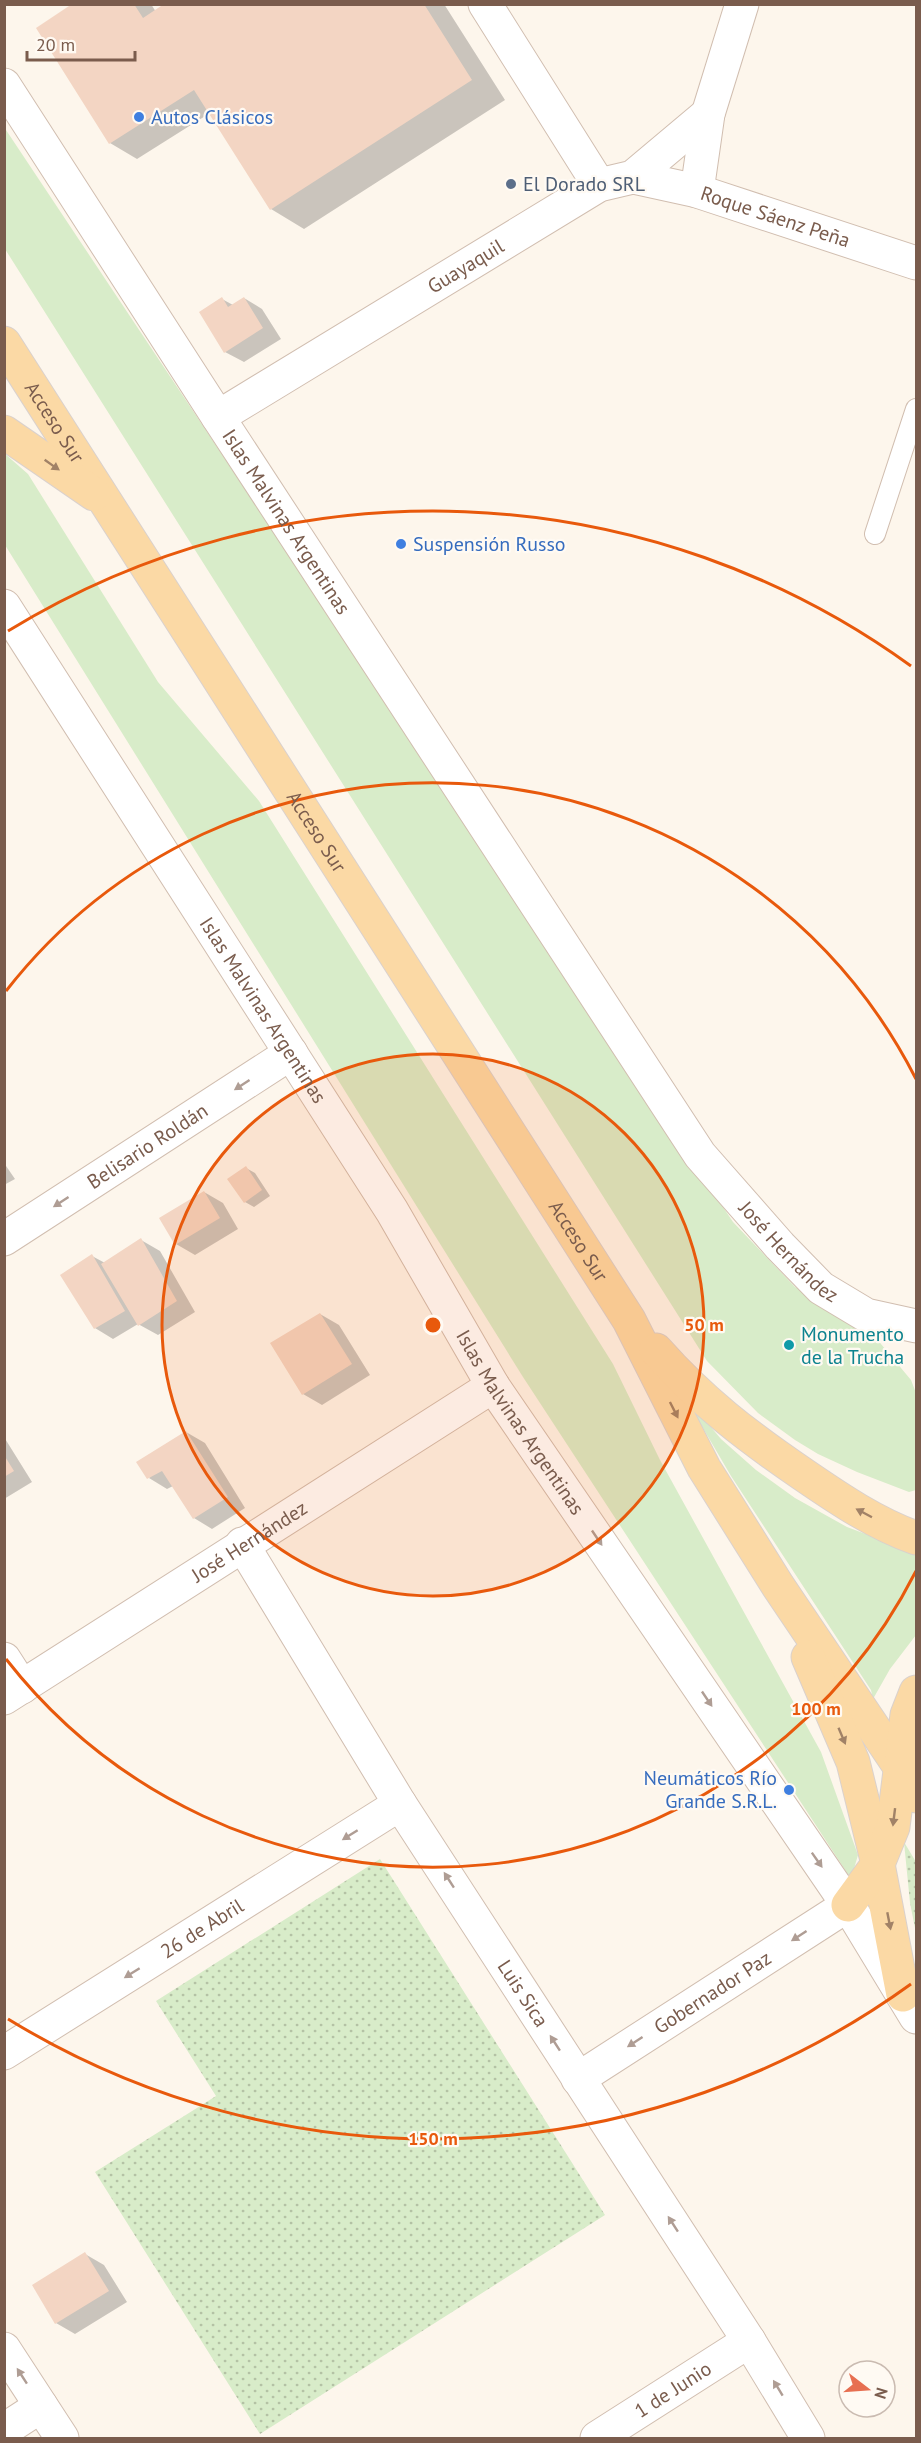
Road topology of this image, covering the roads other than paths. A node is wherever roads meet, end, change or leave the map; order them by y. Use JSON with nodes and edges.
{"nodes":[{"id":1,"x":485,"y":4,"type":"edge"},
{"id":2,"x":742,"y":4,"type":"edge"},
{"id":3,"x":4,"y":85,"type":"edge"},
{"id":4,"x":708,"y":114,"type":"junction"},
{"id":5,"x":633,"y":177,"type":"junction"},
{"id":6,"x":599,"y":185,"type":"junction"},
{"id":7,"x":697,"y":191,"type":"junction"},
{"id":8,"x":916,"y":263,"type":"edge"},
{"id":9,"x":4,"y":343,"type":"edge"},
{"id":10,"x":916,"y":409,"type":"edge"},
{"id":11,"x":218,"y":417,"type":"junction"},
{"id":12,"x":4,"y":432,"type":"edge"},
{"id":13,"x":107,"y":503,"type":"junction"},
{"id":14,"x":875,"y":534,"type":"dead end"},
{"id":15,"x":4,"y":606,"type":"edge"},
{"id":16,"x":291,"y":1053,"type":"junction"},
{"id":17,"x":732,"y":1195,"type":"joint"},
{"id":18,"x":4,"y":1239,"type":"edge"},
{"id":19,"x":629,"y":1320,"type":"junction"},
{"id":20,"x":916,"y":1326,"type":"edge"},
{"id":21,"x":493,"y":1386,"type":"junction"},
{"id":22,"x":916,"y":1538,"type":"edge"},
{"id":23,"x":242,"y":1544,"type":"junction"},
{"id":24,"x":778,"y":1586,"type":"junction"},
{"id":25,"x":4,"y":1659,"type":"edge"},
{"id":26,"x":916,"y":1692,"type":"edge"},
{"id":27,"x":13,"y":1693,"type":"edge"},
{"id":28,"x":900,"y":1767,"type":"junction"},
{"id":29,"x":916,"y":1796,"type":"edge"},
{"id":30,"x":400,"y":1804,"type":"junction"},
{"id":31,"x":878,"y":1864,"type":"junction"},
{"id":32,"x":848,"y":1905,"type":"junction"},
{"id":33,"x":910,"y":2006,"type":"edge"},
{"id":34,"x":4,"y":2053,"type":"edge"},
{"id":35,"x":578,"y":2079,"type":"junction"},
{"id":36,"x":749,"y":2341,"type":"junction"},
{"id":37,"x":4,"y":2349,"type":"edge"},
{"id":38,"x":41,"y":2406,"type":"junction"},
{"id":39,"x":4,"y":2430,"type":"edge"},
{"id":40,"x":62,"y":2439,"type":"edge"},
{"id":41,"x":597,"y":2439,"type":"edge"},
{"id":42,"x":808,"y":2439,"type":"edge"}],
"edges":[{"from":1,"to":6,"type":"street"},
{"from":2,"to":4,"type":"street"},
{"from":3,"to":11,"type":"street","name":"Islas Malvinas Argentinas"},
{"from":4,"to":5,"type":"street","name":"Guayaquil"},
{"from":4,"to":7,"type":"street"},
{"from":5,"to":6,"type":"street","name":"Guayaquil"},
{"from":5,"to":7,"type":"street","name":"Roque Sáenz Peña"},
{"from":6,"to":11,"type":"street","name":"Guayaquil"},
{"from":7,"to":8,"type":"street","name":"Roque Sáenz Peña"},
{"from":9,"to":13,"type":"main road","name":"Acceso Sur"},
{"from":10,"to":14,"type":"lane"},
{"from":11,"to":17,"type":"street","name":"Islas Malvinas Argentinas"},
{"from":12,"to":13,"type":"main road","one_way":true},
{"from":13,"to":19,"type":"main road","name":"Acceso Sur"},
{"from":15,"to":16,"type":"street","name":"Islas Malvinas Argentinas"},
{"from":16,"to":18,"type":"street","name":"Belisario Roldán","one_way":true},
{"from":16,"to":21,"type":"street","name":"Islas Malvinas Argentinas"},
{"from":17,"to":20,"type":"street","name":"José Hernández"},
{"from":22,"to":19,"type":"main road","name":"Acceso Sur","one_way":true},
{"from":19,"to":24,"type":"main road","name":"Acceso Sur","one_way":true},
{"from":21,"to":23,"type":"street","name":"José Hernández"},
{"from":21,"to":32,"type":"street","name":"Islas Malvinas Argentinas","one_way":true},
{"from":23,"to":27,"type":"street","name":"José Hernández"},
{"from":23,"to":30,"type":"street","name":"Luis Sica"},
{"from":24,"to":28,"type":"main road","name":"Acceso Sur"},
{"from":24,"to":31,"type":"main road","one_way":true},
{"from":25,"to":27,"type":"street"},
{"from":26,"to":28,"type":"main road"},
{"from":28,"to":29,"type":"main road","name":"Acceso Sur"},
{"from":28,"to":31,"type":"main road","one_way":true},
{"from":30,"to":34,"type":"street","name":"26 de Abril","one_way":true},
{"from":35,"to":30,"type":"street","name":"Luis Sica","one_way":true},
{"from":31,"to":32,"type":"main road"},
{"from":31,"to":33,"type":"main road","one_way":true},
{"from":32,"to":33,"type":"street","name":"Islas Malvinas Argentinas"},
{"from":32,"to":35,"type":"street","name":"Gobernador Paz","one_way":true},
{"from":36,"to":35,"type":"street","name":"Luis Sica","one_way":true},
{"from":36,"to":41,"type":"street","name":"1 de Junio"},
{"from":42,"to":36,"type":"street","name":"Luis Sica","one_way":true},
{"from":38,"to":37,"type":"street","one_way":true},
{"from":38,"to":39,"type":"street"},
{"from":38,"to":40,"type":"street"}]}
